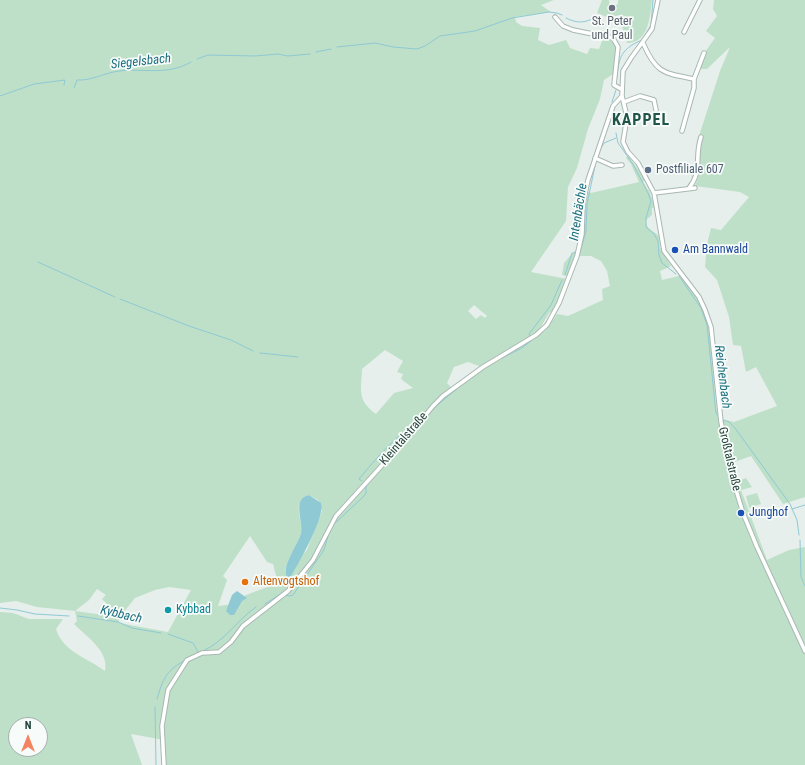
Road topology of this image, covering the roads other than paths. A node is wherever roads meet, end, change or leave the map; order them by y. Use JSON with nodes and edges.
{"nodes":[{"id":1,"x":658,"y":0,"type":"edge"},
{"id":2,"x":700,"y":0,"type":"edge"},
{"id":3,"x":556,"y":18,"type":"dead end"},
{"id":4,"x":684,"y":32,"type":"dead end"},
{"id":5,"x":643,"y":43,"type":"junction"},
{"id":6,"x":704,"y":53,"type":"dead end"},
{"id":7,"x":694,"y":79,"type":"junction"},
{"id":8,"x":619,"y":87,"type":"junction"},
{"id":9,"x":622,"y":96,"type":"junction"},
{"id":10,"x":624,"y":102,"type":"junction"},
{"id":11,"x":656,"y":110,"type":"dead end"},
{"id":12,"x":682,"y":131,"type":"dead end"},
{"id":13,"x":701,"y":137,"type":"dead end"},
{"id":14,"x":595,"y":158,"type":"junction"},
{"id":15,"x":622,"y":165,"type":"dead end"},
{"id":16,"x":689,"y":188,"type":"junction"},
{"id":17,"x":694,"y":188,"type":"dead end"},
{"id":18,"x":654,"y":193,"type":"junction"},
{"id":19,"x":805,"y":651,"type":"edge"},
{"id":20,"x":164,"y":765,"type":"edge"}],
"edges":[{"from":1,"to":5,"type":"street","name":"Großtalstraße"},
{"from":2,"to":4,"type":"street"},
{"from":3,"to":8,"type":"street"},
{"from":5,"to":7,"type":"street"},
{"from":5,"to":8,"type":"street","name":"Großtalstraße"},
{"from":6,"to":7,"type":"street"},
{"from":7,"to":12,"type":"street"},
{"from":8,"to":9,"type":"street","name":"Großtalstraße"},
{"from":9,"to":10,"type":"street","name":"Großtalstraße"},
{"from":9,"to":14,"type":"street","name":"Kleintalstraße"},
{"from":10,"to":11,"type":"street"},
{"from":10,"to":18,"type":"street","name":"Großtalstraße"},
{"from":13,"to":16,"type":"street"},
{"from":14,"to":15,"type":"street"},
{"from":14,"to":20,"type":"street","name":"Kleintalstraße"},
{"from":16,"to":17,"type":"street"},
{"from":16,"to":18,"type":"street"},
{"from":18,"to":19,"type":"street","name":"Großtalstraße"}]}
